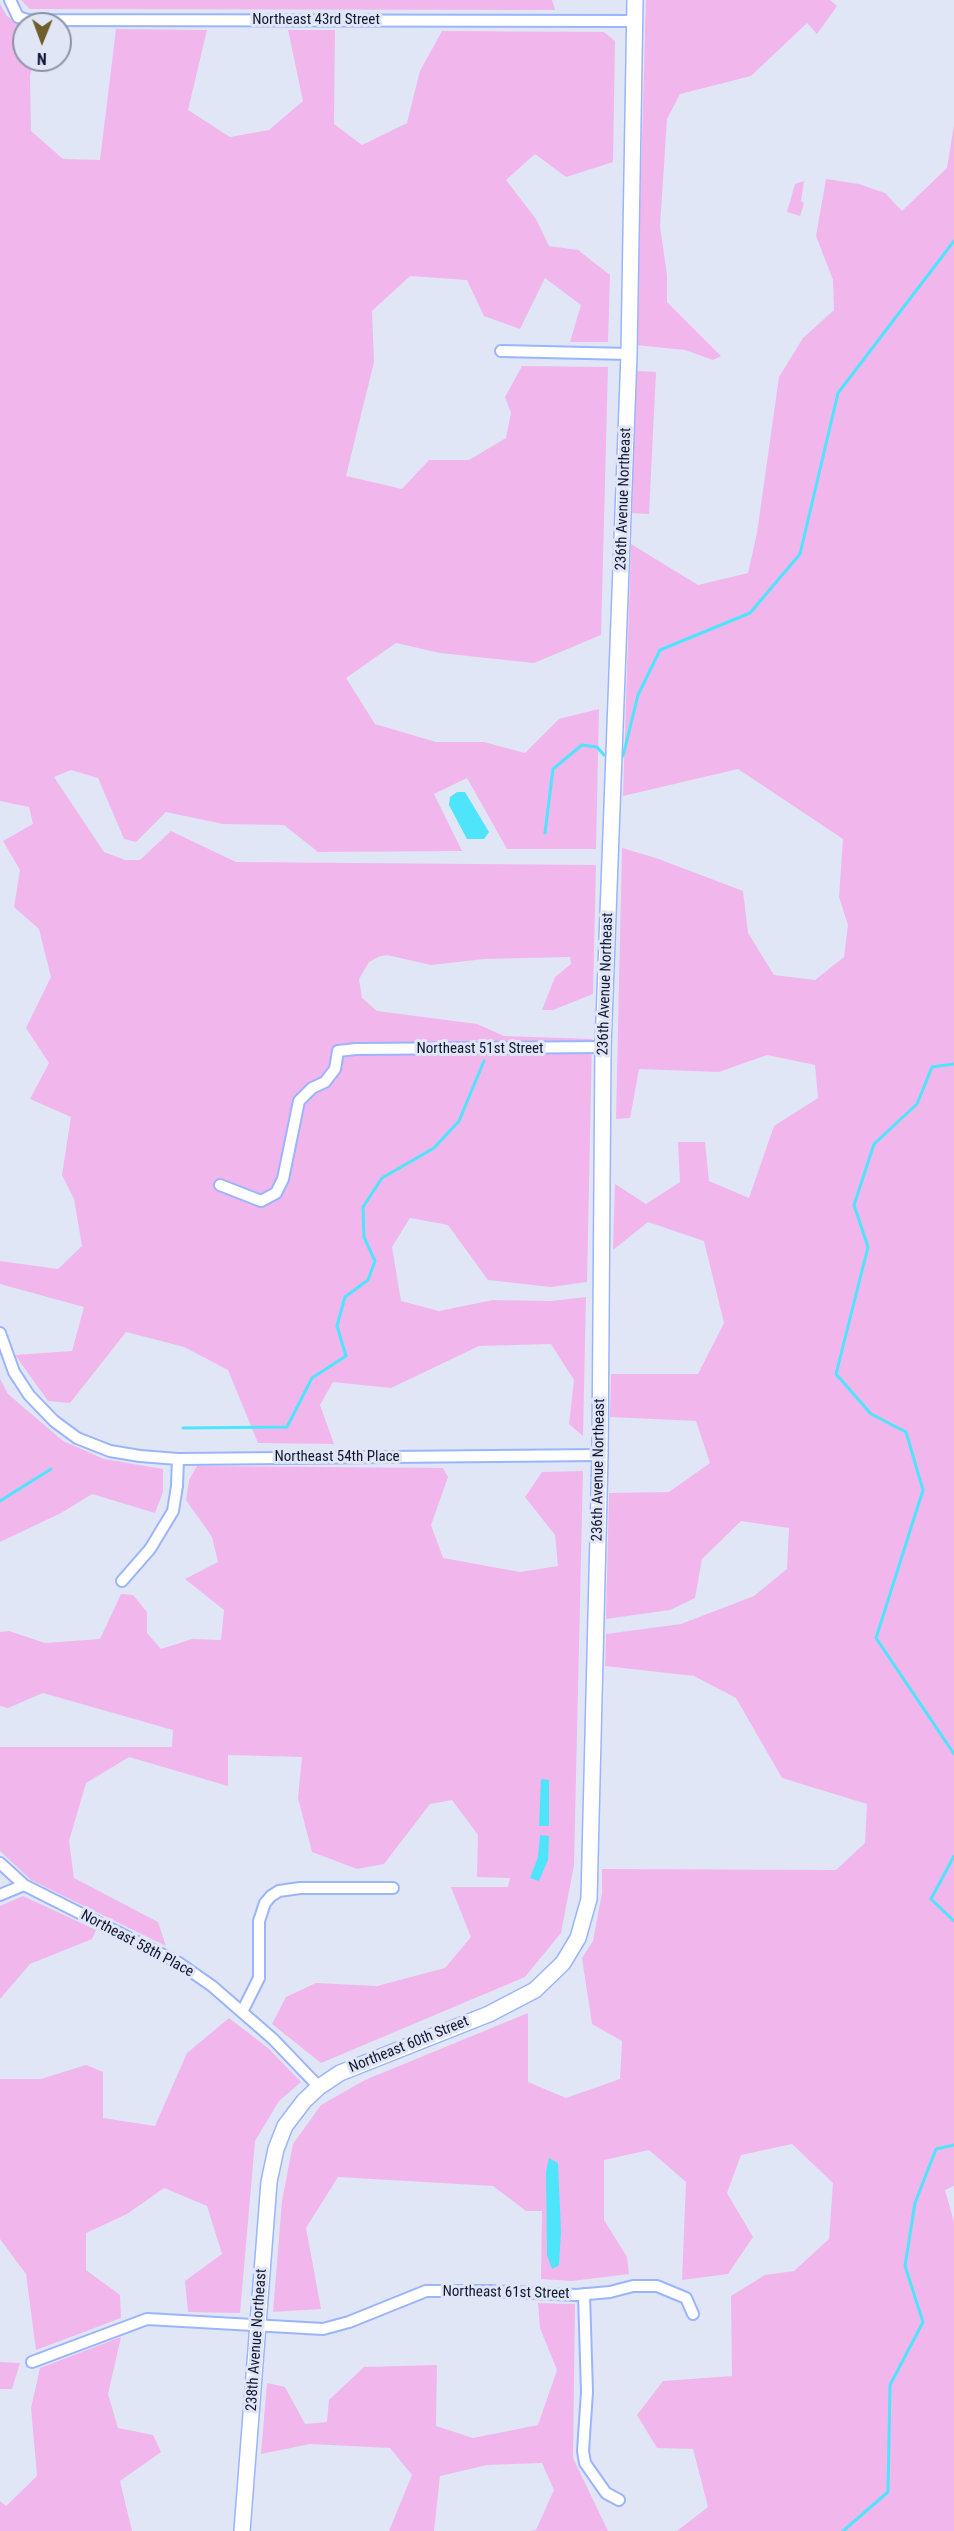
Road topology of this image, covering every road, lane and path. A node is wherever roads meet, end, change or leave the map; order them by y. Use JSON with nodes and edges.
{"nodes":[{"id":1,"x":10,"y":0,"type":"edge"},
{"id":2,"x":635,"y":0,"type":"edge"},
{"id":3,"x":635,"y":21,"type":"junction"},
{"id":4,"x":501,"y":351,"type":"dead end"},
{"id":5,"x":629,"y":354,"type":"junction"},
{"id":6,"x":603,"y":1047,"type":"junction"},
{"id":7,"x":220,"y":1185,"type":"dead end"},
{"id":8,"x":0,"y":1333,"type":"edge"},
{"id":9,"x":600,"y":1455,"type":"junction"},
{"id":10,"x":178,"y":1459,"type":"junction"},
{"id":11,"x":122,"y":1581,"type":"dead end"},
{"id":12,"x":0,"y":1863,"type":"edge"},
{"id":13,"x":24,"y":1885,"type":"junction"},
{"id":14,"x":393,"y":1888,"type":"dead end"},
{"id":15,"x":0,"y":1895,"type":"edge"},
{"id":16,"x":563,"y":1963,"type":"joint"},
{"id":17,"x":242,"y":2012,"type":"junction"},
{"id":18,"x":319,"y":2087,"type":"junction"},
{"id":19,"x":276,"y":2149,"type":"joint"},
{"id":20,"x":584,"y":2294,"type":"junction"},
{"id":21,"x":693,"y":2314,"type":"dead end"},
{"id":22,"x":258,"y":2324,"type":"junction"},
{"id":23,"x":32,"y":2362,"type":"dead end"},
{"id":24,"x":619,"y":2500,"type":"dead end"},
{"id":25,"x":242,"y":2531,"type":"edge"}],
"edges":[{"from":1,"to":3,"type":"street","name":"Northeast 43rd Street"},
{"from":2,"to":3,"type":"street","name":"236th Avenue Northeast"},
{"from":3,"to":5,"type":"street","name":"236th Avenue Northeast"},
{"from":4,"to":5,"type":"street"},
{"from":5,"to":6,"type":"street","name":"236th Avenue Northeast"},
{"from":6,"to":7,"type":"street","name":"Northeast 51st Street"},
{"from":6,"to":9,"type":"street","name":"236th Avenue Northeast"},
{"from":8,"to":10,"type":"street","name":"Northeast 54th Place"},
{"from":9,"to":10,"type":"street","name":"Northeast 54th Place"},
{"from":9,"to":16,"type":"street","name":"236th Avenue Northeast"},
{"from":10,"to":11,"type":"street"},
{"from":12,"to":13,"type":"street","name":"Northeast 58th Place"},
{"from":13,"to":15,"type":"street"},
{"from":13,"to":17,"type":"street","name":"Northeast 58th Place"},
{"from":14,"to":17,"type":"street"},
{"from":16,"to":18,"type":"street","name":"Northeast 60th Street"},
{"from":17,"to":18,"type":"street","name":"Northeast 58th Place"},
{"from":18,"to":19,"type":"street","name":"Northeast 60th Street"},
{"from":19,"to":22,"type":"street","name":"238th Avenue Northeast"},
{"from":20,"to":21,"type":"street","name":"Northeast 61st Street"},
{"from":20,"to":22,"type":"street","name":"Northeast 61st Street"},
{"from":20,"to":24,"type":"street"},
{"from":22,"to":23,"type":"street","name":"Northeast 61st Street"},
{"from":22,"to":25,"type":"street","name":"238th Avenue Northeast"}]}
